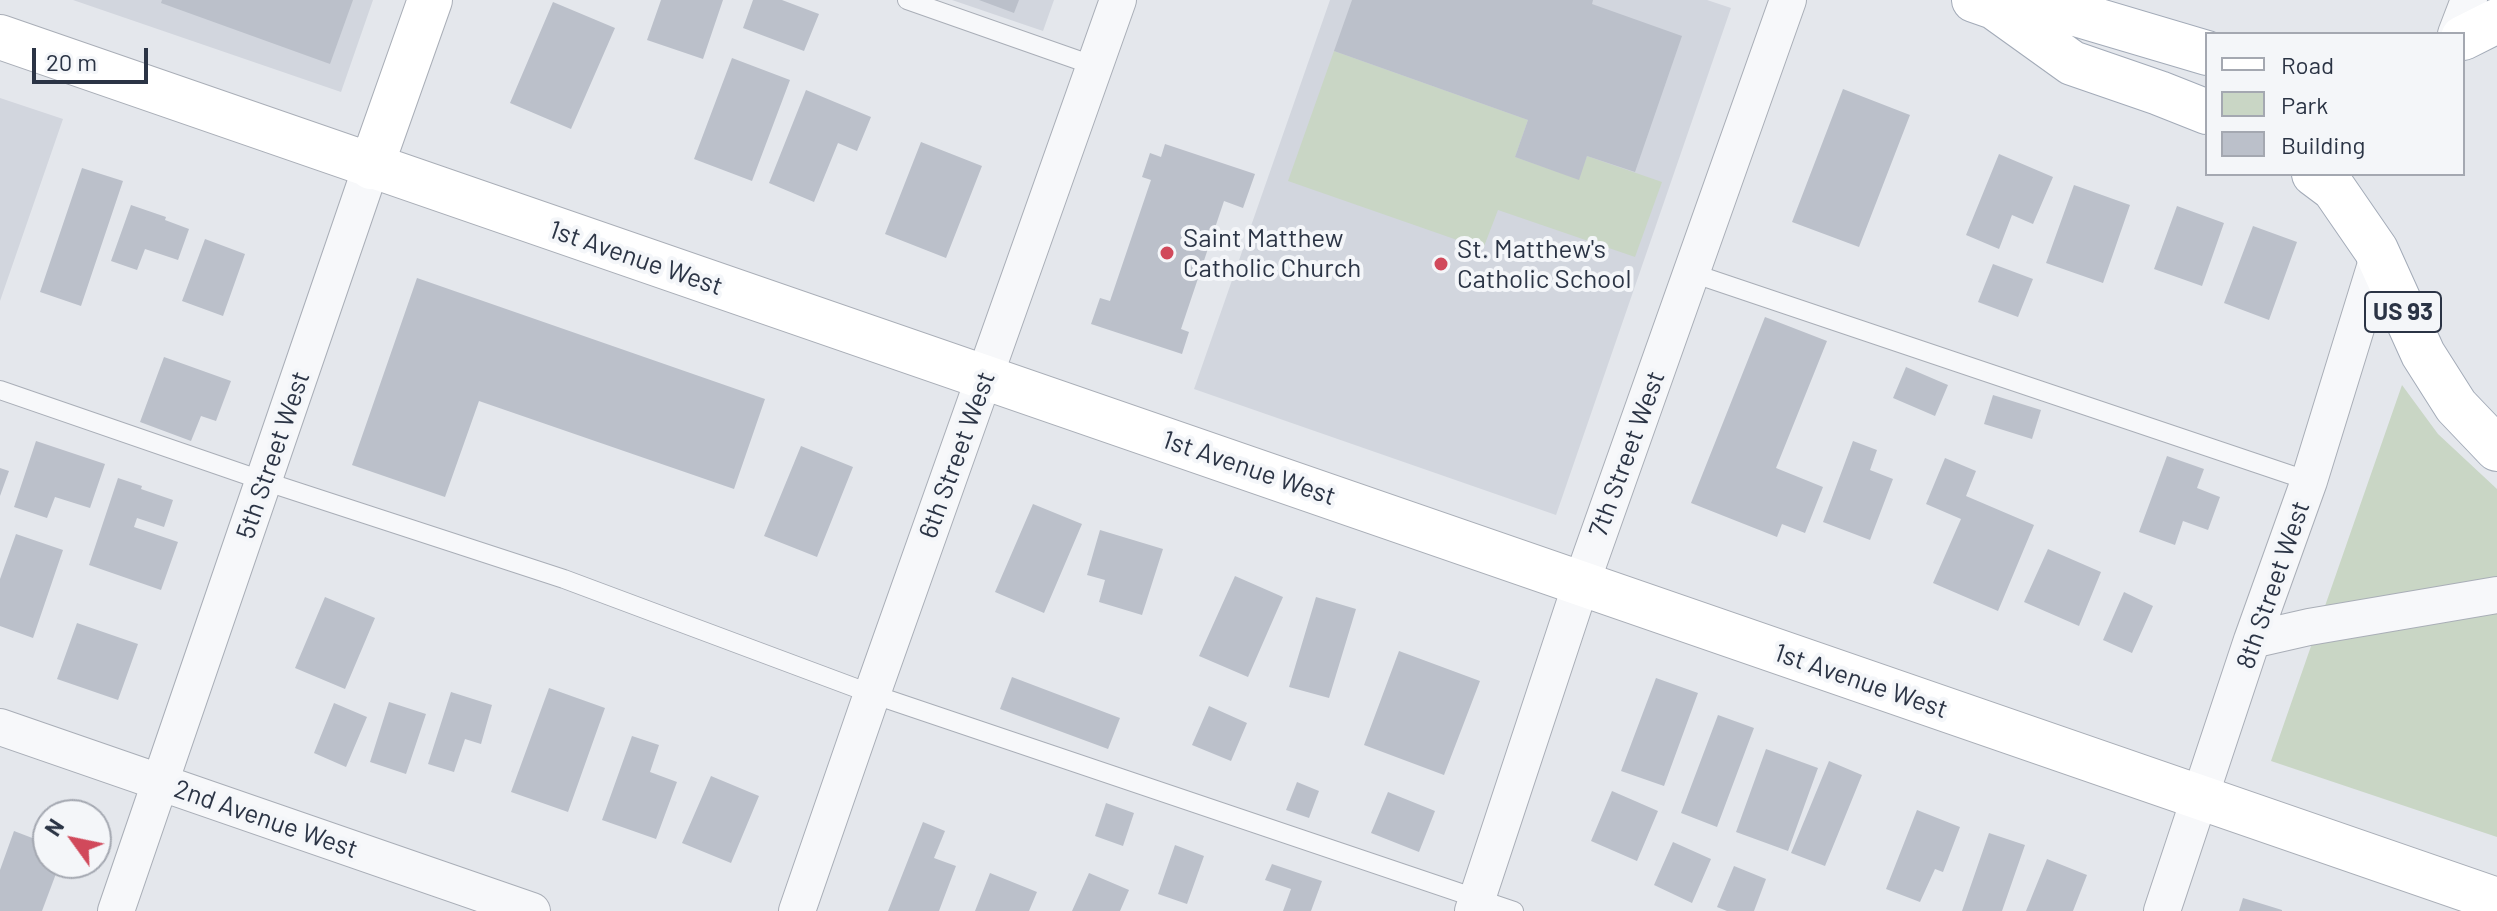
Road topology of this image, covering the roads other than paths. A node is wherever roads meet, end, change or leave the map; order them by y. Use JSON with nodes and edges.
{"nodes":[{"id":1,"x":430,"y":0,"type":"edge"},
{"id":2,"x":907,"y":0,"type":"edge"},
{"id":3,"x":1118,"y":0,"type":"edge"},
{"id":4,"x":1788,"y":0,"type":"edge"},
{"id":5,"x":2469,"y":0,"type":"edge"},
{"id":6,"x":1984,"y":4,"type":"edge"},
{"id":7,"x":2497,"y":21,"type":"edge"},
{"id":8,"x":2457,"y":32,"type":"edge"},
{"id":9,"x":0,"y":37,"type":"edge"},
{"id":10,"x":2465,"y":37,"type":"edge"},
{"id":11,"x":2205,"y":52,"type":"edge"},
{"id":12,"x":1095,"y":66,"type":"junction"},
{"id":13,"x":2205,"y":111,"type":"edge"},
{"id":14,"x":371,"y":167,"type":"junction"},
{"id":15,"x":2317,"y":176,"type":"edge"},
{"id":16,"x":2378,"y":257,"type":"junction"},
{"id":17,"x":1692,"y":273,"type":"junction"},
{"id":18,"x":984,"y":379,"type":"junction"},
{"id":19,"x":0,"y":390,"type":"edge"},
{"id":20,"x":2497,"y":449,"type":"edge"},
{"id":21,"x":264,"y":481,"type":"junction"},
{"id":22,"x":2309,"y":481,"type":"junction"},
{"id":23,"x":1581,"y":584,"type":"junction"},
{"id":24,"x":2497,"y":595,"type":"edge"},
{"id":25,"x":2252,"y":640,"type":"junction"},
{"id":26,"x":872,"y":694,"type":"junction"},
{"id":27,"x":0,"y":727,"type":"edge"},
{"id":28,"x":160,"y":782,"type":"junction"},
{"id":29,"x":2200,"y":798,"type":"junction"},
{"id":30,"x":2497,"y":900,"type":"edge"},
{"id":31,"x":1475,"y":905,"type":"edge"},
{"id":32,"x":116,"y":911,"type":"edge"},
{"id":33,"x":532,"y":911,"type":"edge"},
{"id":34,"x":797,"y":911,"type":"edge"},
{"id":35,"x":1514,"y":911,"type":"edge"},
{"id":36,"x":2162,"y":911,"type":"edge"}],
"edges":[{"from":1,"to":14,"type":"street","name":"5th Street West"},
{"from":2,"to":12,"type":"lane"},
{"from":3,"to":12,"type":"street","name":"6th Street West"},
{"from":4,"to":17,"type":"street","name":"7th Street West"},
{"from":5,"to":8,"type":"street"},
{"from":6,"to":11,"type":"street"},
{"from":6,"to":13,"type":"street"},
{"from":7,"to":10,"type":"street"},
{"from":9,"to":14,"type":"street","name":"1st Avenue West"},
{"from":12,"to":18,"type":"street","name":"6th Street West"},
{"from":14,"to":18,"type":"street","name":"1st Avenue West"},
{"from":14,"to":21,"type":"street","name":"5th Street West"},
{"from":15,"to":16,"type":"street","number":"US 93"},
{"from":16,"to":20,"type":"street","number":"US 93"},
{"from":16,"to":22,"type":"street","name":"8th Street West"},
{"from":17,"to":22,"type":"lane"},
{"from":17,"to":23,"type":"street","name":"7th Street West"},
{"from":18,"to":23,"type":"street","name":"1st Avenue West"},
{"from":18,"to":26,"type":"street","name":"6th Street West"},
{"from":19,"to":21,"type":"lane"},
{"from":21,"to":26,"type":"lane"},
{"from":21,"to":28,"type":"street","name":"5th Street West"},
{"from":22,"to":25,"type":"street","name":"8th Street West"},
{"from":23,"to":29,"type":"street","name":"1st Avenue West"},
{"from":23,"to":31,"type":"street","name":"7th Street West"},
{"from":24,"to":25,"type":"street"},
{"from":25,"to":29,"type":"street","name":"8th Street West"},
{"from":26,"to":31,"type":"lane"},
{"from":26,"to":34,"type":"street","name":"6th Street West"},
{"from":27,"to":28,"type":"street","name":"2nd Avenue West"},
{"from":28,"to":32,"type":"street","name":"5th Street West"},
{"from":28,"to":33,"type":"street","name":"2nd Avenue West"},
{"from":29,"to":30,"type":"street","name":"1st Avenue West"},
{"from":29,"to":36,"type":"street","name":"8th Street West"},
{"from":31,"to":35,"type":"lane"}]}
